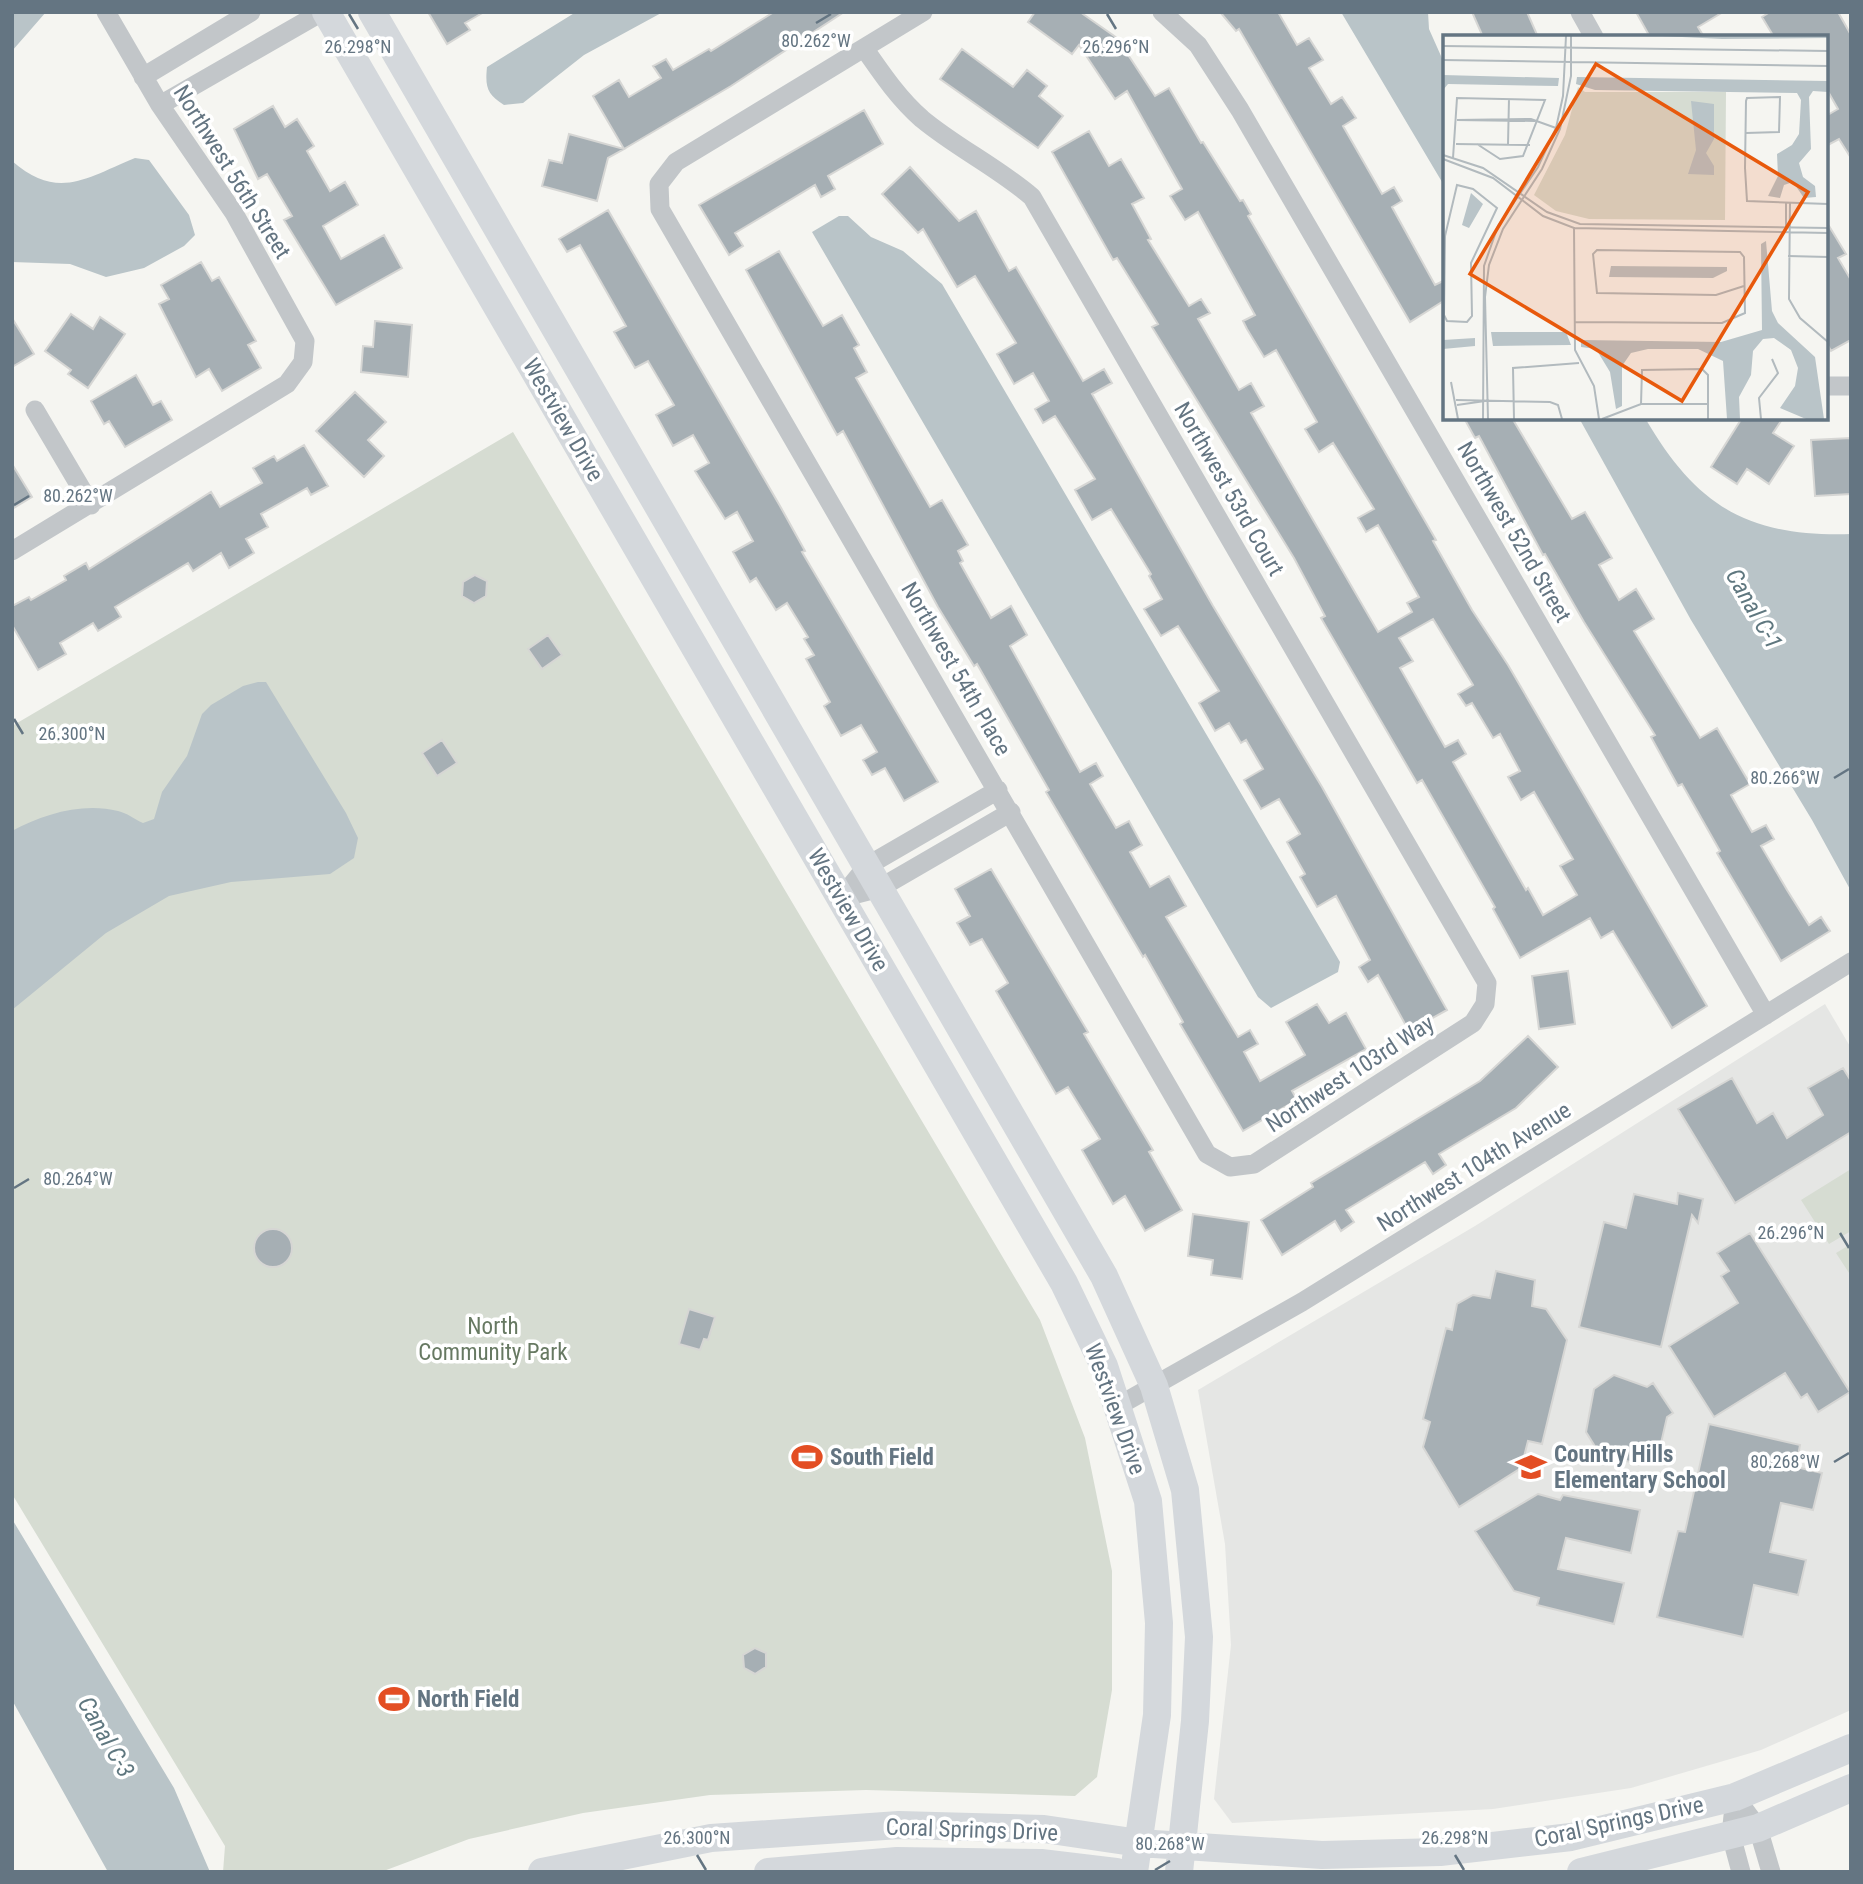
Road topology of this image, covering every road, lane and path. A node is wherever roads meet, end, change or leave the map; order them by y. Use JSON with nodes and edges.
{"nodes":[{"id":1,"x":106,"y":12,"type":"edge"},
{"id":2,"x":251,"y":12,"type":"edge"},
{"id":3,"x":324,"y":12,"type":"edge"},
{"id":4,"x":372,"y":12,"type":"edge"},
{"id":5,"x":923,"y":12,"type":"edge"},
{"id":6,"x":1162,"y":12,"type":"edge"},
{"id":7,"x":1580,"y":12,"type":"edge"},
{"id":8,"x":1593,"y":35,"type":"edge"},
{"id":9,"x":864,"y":48,"type":"junction"},
{"id":10,"x":143,"y":77,"type":"junction"},
{"id":11,"x":160,"y":105,"type":"junction"},
{"id":12,"x":1828,"y":386,"type":"edge"},
{"id":13,"x":1851,"y":386,"type":"edge"},
{"id":14,"x":35,"y":410,"type":"dead end"},
{"id":15,"x":91,"y":505,"type":"junction"},
{"id":16,"x":12,"y":551,"type":"edge"},
{"id":17,"x":998,"y":790,"type":"junction"},
{"id":18,"x":1011,"y":811,"type":"junction"},
{"id":19,"x":873,"y":877,"type":"junction"},
{"id":20,"x":841,"y":898,"type":"junction"},
{"id":21,"x":1851,"y":962,"type":"edge"},
{"id":22,"x":1485,"y":1004,"type":"joint"},
{"id":23,"x":1766,"y":1015,"type":"junction"},
{"id":24,"x":1230,"y":1167,"type":"joint"},
{"id":25,"x":1154,"y":1386,"type":"junction"},
{"id":26,"x":1118,"y":1406,"type":"junction"},
{"id":27,"x":1851,"y":1748,"type":"edge"},
{"id":28,"x":1851,"y":1788,"type":"edge"},
{"id":29,"x":1735,"y":1797,"type":"junction"},
{"id":30,"x":1758,"y":1828,"type":"junction"},
{"id":31,"x":1731,"y":1835,"type":"junction"},
{"id":32,"x":1139,"y":1843,"type":"junction"},
{"id":33,"x":1180,"y":1858,"type":"edge"},
{"id":34,"x":557,"y":1870,"type":"edge"},
{"id":35,"x":768,"y":1872,"type":"edge"},
{"id":36,"x":1116,"y":1872,"type":"edge"},
{"id":37,"x":1133,"y":1872,"type":"edge"},
{"id":38,"x":1581,"y":1872,"type":"edge"},
{"id":39,"x":1741,"y":1872,"type":"edge"},
{"id":40,"x":1771,"y":1872,"type":"edge"}],
"edges":[{"from":1,"to":10,"type":"street","name":"Northwest 56th Street"},
{"from":2,"to":10,"type":"street"},
{"from":3,"to":11,"type":"street"},
{"from":3,"to":20,"type":"street","name":"Westview Drive"},
{"from":4,"to":19,"type":"street","name":"Westview Drive"},
{"from":5,"to":9,"type":"street"},
{"from":6,"to":23,"type":"street","name":"Northwest 52nd Street"},
{"from":7,"to":8,"type":"street"},
{"from":9,"to":17,"type":"street","name":"Northwest 54th Place"},
{"from":9,"to":22,"type":"street","name":"Northwest 53rd Court"},
{"from":10,"to":11,"type":"street","name":"Northwest 56th Street"},
{"from":11,"to":15,"type":"street","name":"Northwest 56th Street"},
{"from":12,"to":13,"type":"street"},
{"from":14,"to":15,"type":"street"},
{"from":15,"to":16,"type":"street"},
{"from":17,"to":18,"type":"street","name":"Northwest 54th Place"},
{"from":17,"to":19,"type":"street"},
{"from":18,"to":19,"type":"street"},
{"from":18,"to":24,"type":"street","name":"Northwest 54th Place"},
{"from":19,"to":20,"type":"street"},
{"from":19,"to":25,"type":"street","name":"Westview Drive"},
{"from":20,"to":26,"type":"street","name":"Westview Drive"},
{"from":21,"to":23,"type":"street","name":"Northwest 104th Avenue"},
{"from":22,"to":24,"type":"street","name":"Northwest 103rd Way"},
{"from":23,"to":25,"type":"street","name":"Northwest 104th Avenue"},
{"from":25,"to":26,"type":"street","name":"Northwest 104th Avenue"},
{"from":25,"to":33,"type":"street","name":"Westview Drive"},
{"from":26,"to":32,"type":"street","name":"Westview Drive"},
{"from":27,"to":29,"type":"street","name":"Coral Springs Drive"},
{"from":28,"to":30,"type":"street","name":"Coral Springs Drive"},
{"from":29,"to":30,"type":"street"},
{"from":29,"to":31,"type":"street"},
{"from":29,"to":33,"type":"street","name":"Coral Springs Drive"},
{"from":30,"to":31,"type":"street","name":"Coral Springs Drive"},
{"from":30,"to":40,"type":"street"},
{"from":31,"to":38,"type":"street","name":"Coral Springs Drive"},
{"from":31,"to":39,"type":"street"},
{"from":32,"to":33,"type":"street","name":"Coral Springs Drive"},
{"from":32,"to":34,"type":"street","name":"Coral Springs Drive"},
{"from":32,"to":37,"type":"street","name":"Westview Drive"},
{"from":35,"to":36,"type":"street","name":"Coral Springs Drive"}]}
